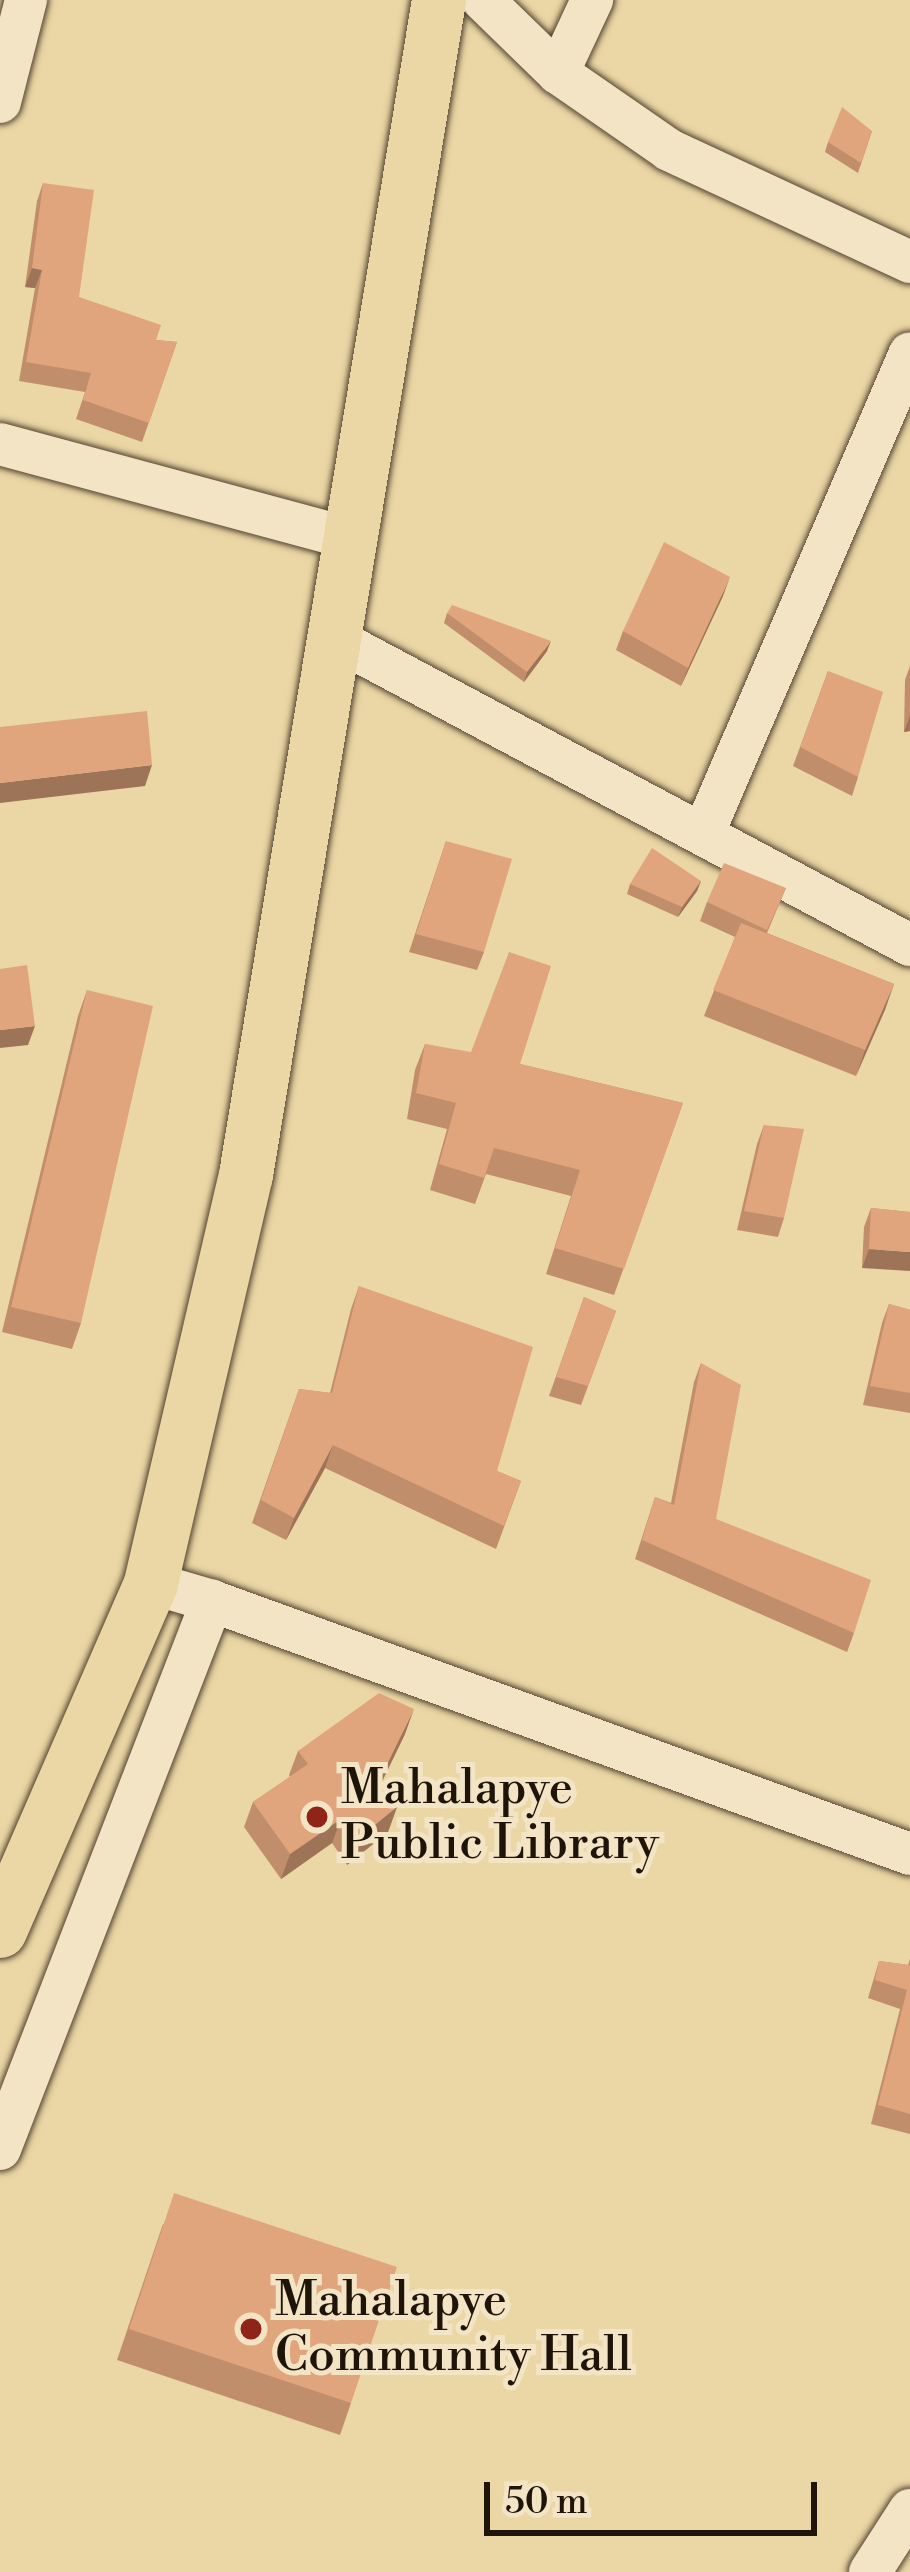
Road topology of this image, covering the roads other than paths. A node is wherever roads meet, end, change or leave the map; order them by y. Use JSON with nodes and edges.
{"nodes":[{"id":1,"x":26,"y":0,"type":"edge"},
{"id":2,"x":439,"y":0,"type":"edge"},
{"id":3,"x":483,"y":0,"type":"edge"},
{"id":4,"x":592,"y":0,"type":"edge"},
{"id":5,"x":558,"y":73,"type":"junction"},
{"id":6,"x":0,"y":102,"type":"edge"},
{"id":7,"x":910,"y":262,"type":"edge"},
{"id":8,"x":910,"y":353,"type":"edge"},
{"id":9,"x":0,"y":444,"type":"edge"},
{"id":10,"x":351,"y":539,"type":"junction"},
{"id":11,"x":339,"y":641,"type":"junction"},
{"id":12,"x":704,"y":832,"type":"junction"},
{"id":13,"x":910,"y":945,"type":"edge"},
{"id":14,"x":152,"y":1582,"type":"junction"},
{"id":15,"x":212,"y":1601,"type":"junction"},
{"id":16,"x":910,"y":1855,"type":"edge"},
{"id":17,"x":0,"y":1930,"type":"edge"},
{"id":18,"x":0,"y":2150,"type":"edge"},
{"id":19,"x":910,"y":2510,"type":"edge"},
{"id":20,"x":870,"y":2572,"type":"edge"}],
"edges":[{"from":1,"to":6,"type":"street"},
{"from":2,"to":10,"type":"main road"},
{"from":3,"to":5,"type":"street"},
{"from":4,"to":5,"type":"street"},
{"from":5,"to":7,"type":"street"},
{"from":8,"to":12,"type":"street"},
{"from":9,"to":10,"type":"street"},
{"from":10,"to":11,"type":"main road"},
{"from":11,"to":12,"type":"street"},
{"from":11,"to":14,"type":"main road"},
{"from":12,"to":13,"type":"street"},
{"from":14,"to":15,"type":"street"},
{"from":14,"to":17,"type":"main road"},
{"from":15,"to":16,"type":"street"},
{"from":15,"to":18,"type":"street"},
{"from":19,"to":20,"type":"street"}]}
